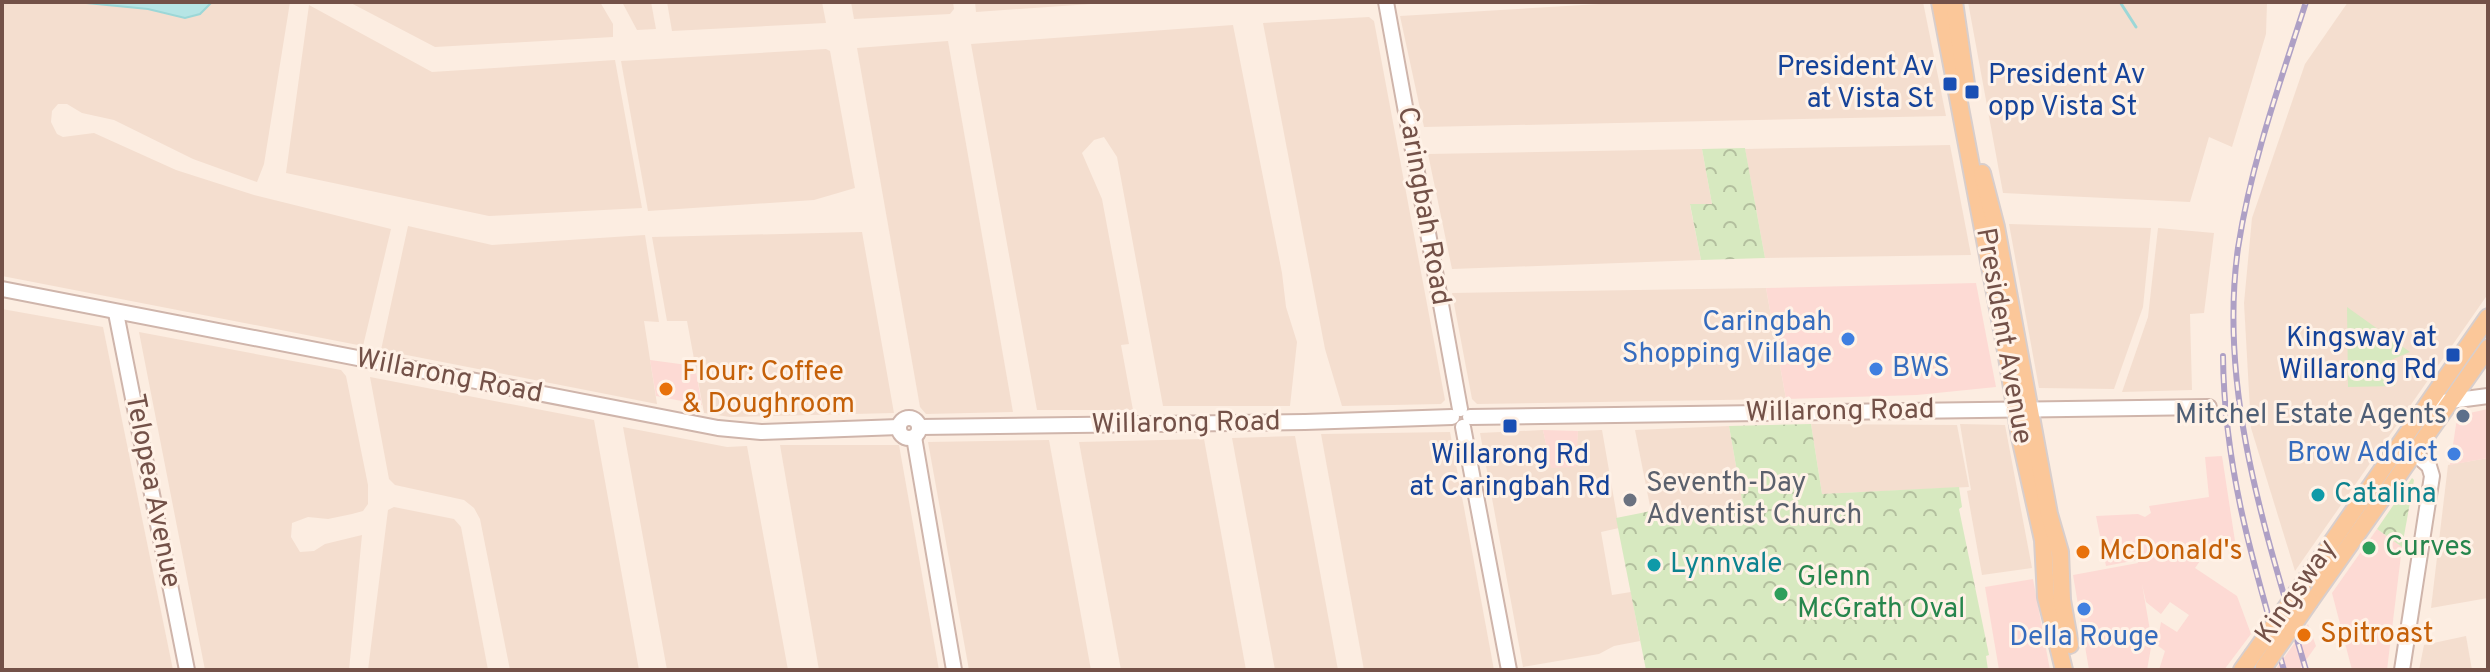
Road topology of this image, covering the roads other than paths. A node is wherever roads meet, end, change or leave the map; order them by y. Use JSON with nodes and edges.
{"nodes":[{"id":1,"x":1386,"y":2,"type":"edge"},
{"id":2,"x":1940,"y":2,"type":"edge"},
{"id":3,"x":1954,"y":2,"type":"edge"},
{"id":4,"x":1986,"y":209,"type":"junction"},
{"id":5,"x":2,"y":289,"type":"edge"},
{"id":6,"x":116,"y":313,"type":"junction"},
{"id":7,"x":2488,"y":317,"type":"edge"},
{"id":8,"x":2488,"y":348,"type":"edge"},
{"id":9,"x":2488,"y":396,"type":"edge"},
{"id":10,"x":2450,"y":402,"type":"junction"},
{"id":11,"x":2427,"y":404,"type":"junction"},
{"id":12,"x":2209,"y":407,"type":"dead end"},
{"id":13,"x":2022,"y":409,"type":"junction"},
{"id":14,"x":1461,"y":418,"type":"junction"},
{"id":15,"x":917,"y":432,"type":"junction"},
{"id":16,"x":2414,"y":453,"type":"junction"},
{"id":17,"x":2052,"y":523,"type":"junction"},
{"id":18,"x":2044,"y":574,"type":"junction"},
{"id":19,"x":2255,"y":666,"type":"edge"},
{"id":20,"x":187,"y":670,"type":"edge"},
{"id":21,"x":954,"y":670,"type":"edge"},
{"id":22,"x":1509,"y":670,"type":"edge"},
{"id":23,"x":2064,"y":670,"type":"edge"},
{"id":24,"x":2074,"y":670,"type":"edge"},
{"id":25,"x":2402,"y":670,"type":"edge"}],
"edges":[{"from":1,"to":14,"type":"street","name":"Caringbah Road"},
{"from":2,"to":4,"type":"main road","name":"President Avenue"},
{"from":3,"to":4,"type":"main road","name":"President Avenue"},
{"from":4,"to":13,"type":"main road","name":"President Avenue"},
{"from":5,"to":6,"type":"street","name":"Willarong Road"},
{"from":6,"to":15,"type":"street","name":"Willarong Road"},
{"from":6,"to":20,"type":"street","name":"Telopea Avenue"},
{"from":7,"to":11,"type":"main road","name":"Kingsway"},
{"from":8,"to":10,"type":"main road","name":"Kingsway"},
{"from":9,"to":10,"type":"street"},
{"from":10,"to":11,"type":"street"},
{"from":10,"to":16,"type":"main road","name":"Kingsway"},
{"from":11,"to":19,"type":"main road","name":"Kingsway","bridge":true},
{"from":12,"to":13,"type":"street","name":"Willarong Road"},
{"from":13,"to":14,"type":"street","name":"Willarong Road"},
{"from":13,"to":17,"type":"main road","name":"President Avenue"},
{"from":13,"to":18,"type":"main road","name":"President Avenue"},
{"from":14,"to":15,"type":"street","name":"Willarong Road"},
{"from":14,"to":22,"type":"street","name":"Caringbah Road"},
{"from":15,"to":21,"type":"street"},
{"from":16,"to":19,"type":"main road","name":"Kingsway","bridge":true},
{"from":16,"to":25,"type":"street"},
{"from":17,"to":18,"type":"main road"},
{"from":17,"to":24,"type":"main road","name":"President Avenue"},
{"from":18,"to":23,"type":"main road","name":"President Avenue"}]}
